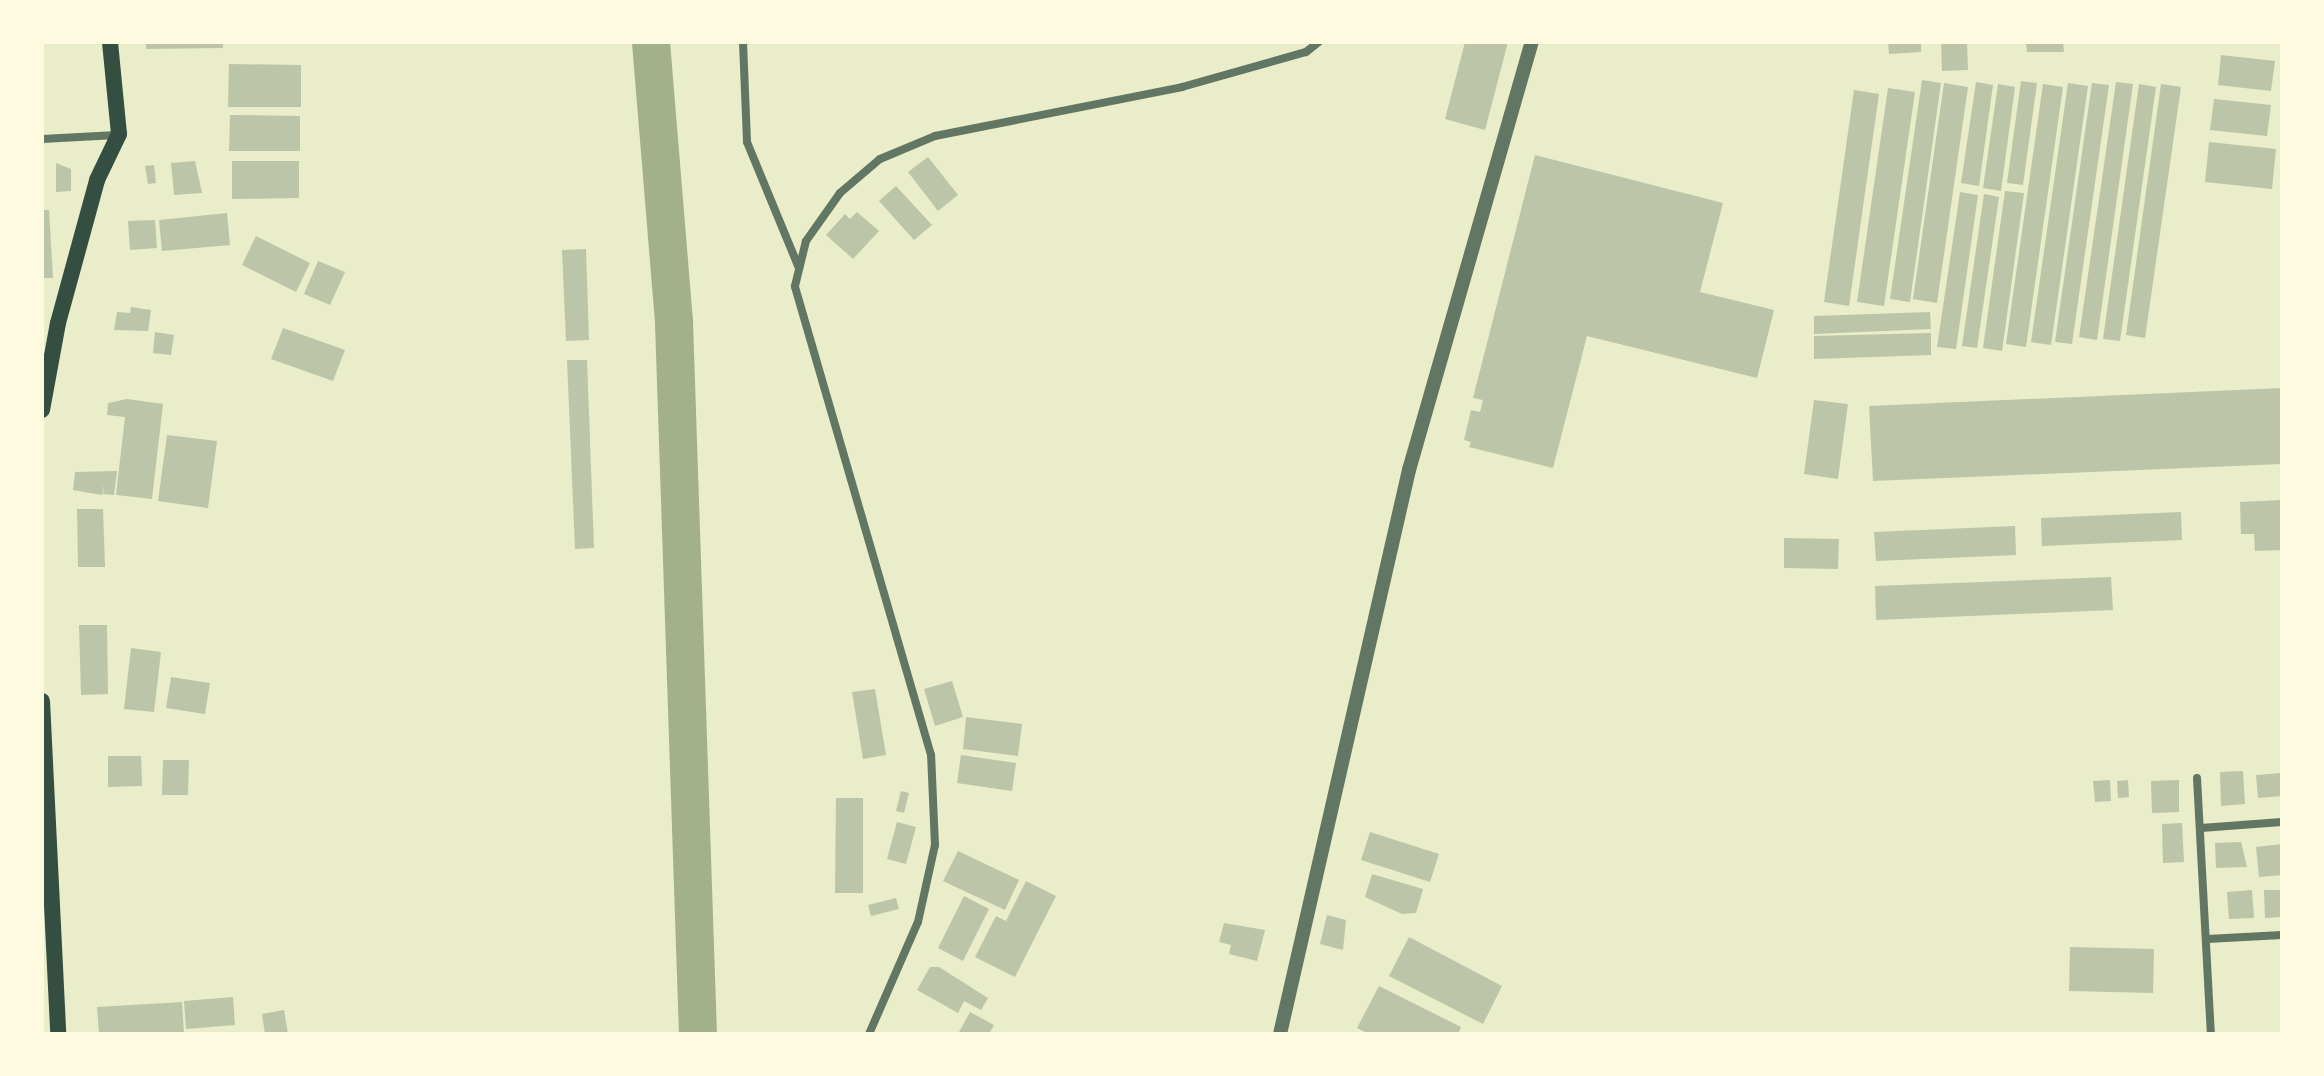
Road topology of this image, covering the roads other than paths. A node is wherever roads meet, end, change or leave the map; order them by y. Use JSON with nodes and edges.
{"nodes":[{"id":1,"x":110,"y":42,"type":"edge"},
{"id":2,"x":743,"y":42,"type":"edge"},
{"id":3,"x":1319,"y":42,"type":"edge"},
{"id":4,"x":1532,"y":42,"type":"edge"},
{"id":5,"x":119,"y":134,"type":"junction"},
{"id":6,"x":42,"y":139,"type":"edge"},
{"id":7,"x":799,"y":269,"type":"junction"},
{"id":8,"x":42,"y":410,"type":"edge"},
{"id":9,"x":42,"y":701,"type":"edge"},
{"id":10,"x":2197,"y":778,"type":"dead end"},
{"id":11,"x":2282,"y":822,"type":"edge"},
{"id":12,"x":2201,"y":828,"type":"junction"},
{"id":13,"x":2282,"y":935,"type":"edge"},
{"id":14,"x":2207,"y":939,"type":"junction"},
{"id":15,"x":58,"y":1034,"type":"edge"},
{"id":16,"x":869,"y":1034,"type":"edge"},
{"id":17,"x":1280,"y":1034,"type":"edge"},
{"id":18,"x":2211,"y":1034,"type":"edge"}],
"edges":[{"from":1,"to":5,"type":"main road"},
{"from":2,"to":7,"type":"street"},
{"from":3,"to":7,"type":"street"},
{"from":4,"to":17,"type":"street"},
{"from":5,"to":6,"type":"street"},
{"from":5,"to":8,"type":"main road"},
{"from":7,"to":16,"type":"street"},
{"from":9,"to":15,"type":"main road"},
{"from":10,"to":12,"type":"street"},
{"from":11,"to":12,"type":"street"},
{"from":12,"to":14,"type":"street"},
{"from":13,"to":14,"type":"street"},
{"from":14,"to":18,"type":"street"}]}
